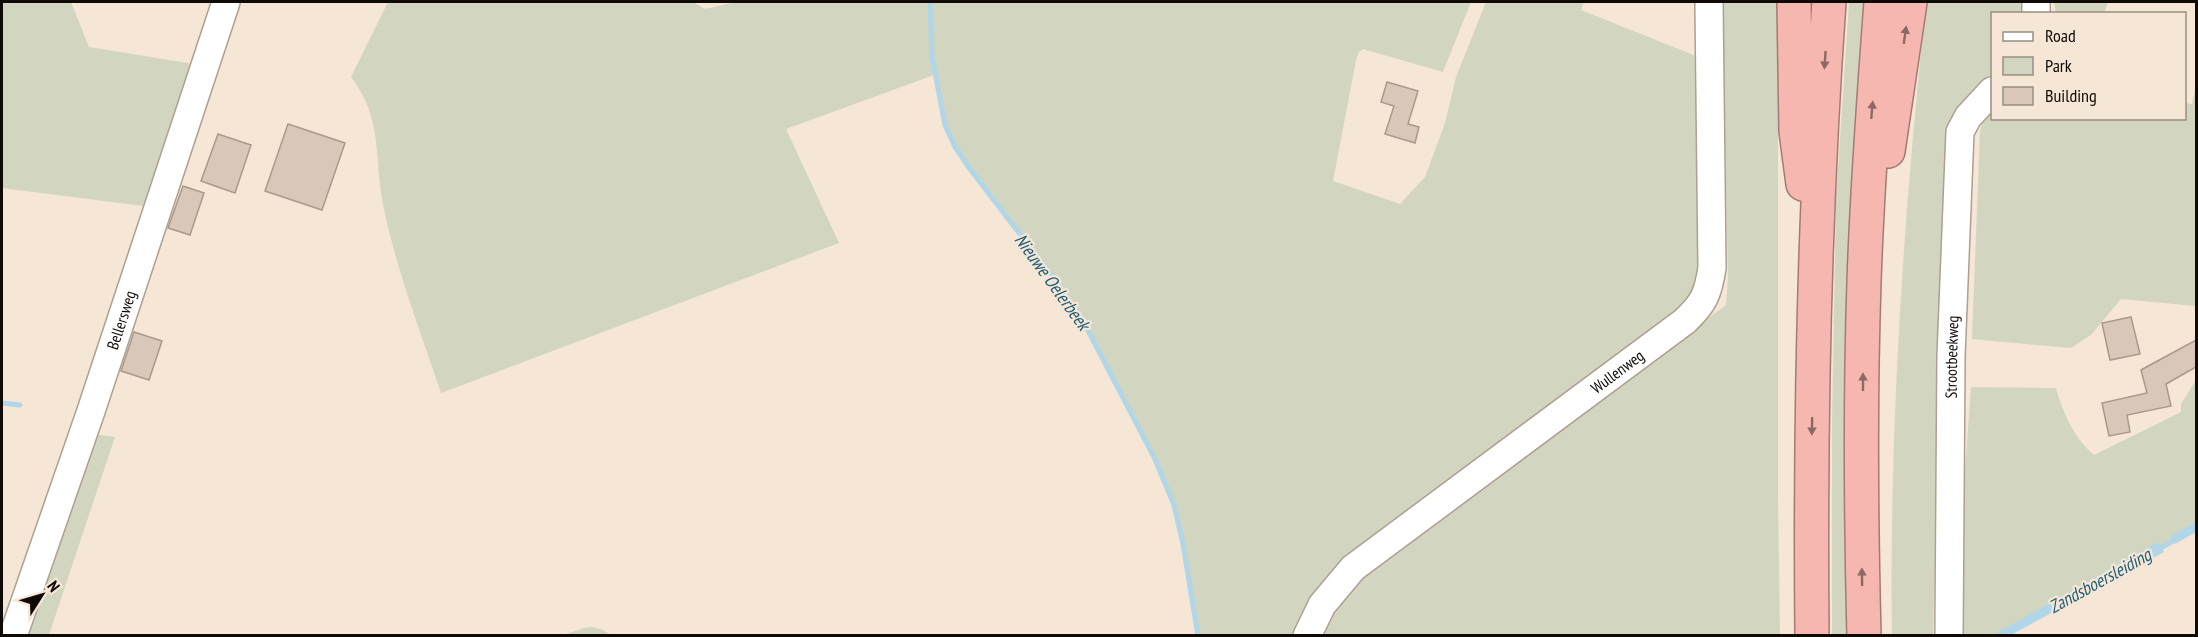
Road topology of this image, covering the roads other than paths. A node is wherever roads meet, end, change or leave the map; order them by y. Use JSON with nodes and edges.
{"nodes":[{"id":1,"x":226,"y":2,"type":"edge"},
{"id":2,"x":1709,"y":2,"type":"edge"},
{"id":3,"x":1794,"y":2,"type":"edge"},
{"id":4,"x":1829,"y":2,"type":"edge"},
{"id":5,"x":1881,"y":2,"type":"edge"},
{"id":6,"x":1910,"y":2,"type":"edge"},
{"id":7,"x":1991,"y":92,"type":"edge"},
{"id":8,"x":1814,"y":284,"type":"junction"},
{"id":9,"x":1864,"y":284,"type":"junction"},
{"id":10,"x":13,"y":636,"type":"edge"},
{"id":11,"x":1307,"y":636,"type":"edge"},
{"id":12,"x":1812,"y":636,"type":"edge"},
{"id":13,"x":1864,"y":636,"type":"edge"},
{"id":14,"x":1949,"y":636,"type":"edge"}],
"edges":[{"from":1,"to":10,"type":"street","name":"Bellersweg"},
{"from":2,"to":11,"type":"street","name":"Wullenweg"},
{"from":3,"to":8,"type":"highway"},
{"from":4,"to":8,"type":"highway","one_way":true},
{"from":9,"to":5,"type":"highway","one_way":true},
{"from":9,"to":6,"type":"highway","one_way":true},
{"from":7,"to":14,"type":"street","name":"Strootbeekweg"},
{"from":8,"to":12,"type":"highway","one_way":true},
{"from":13,"to":9,"type":"highway","one_way":true}]}
